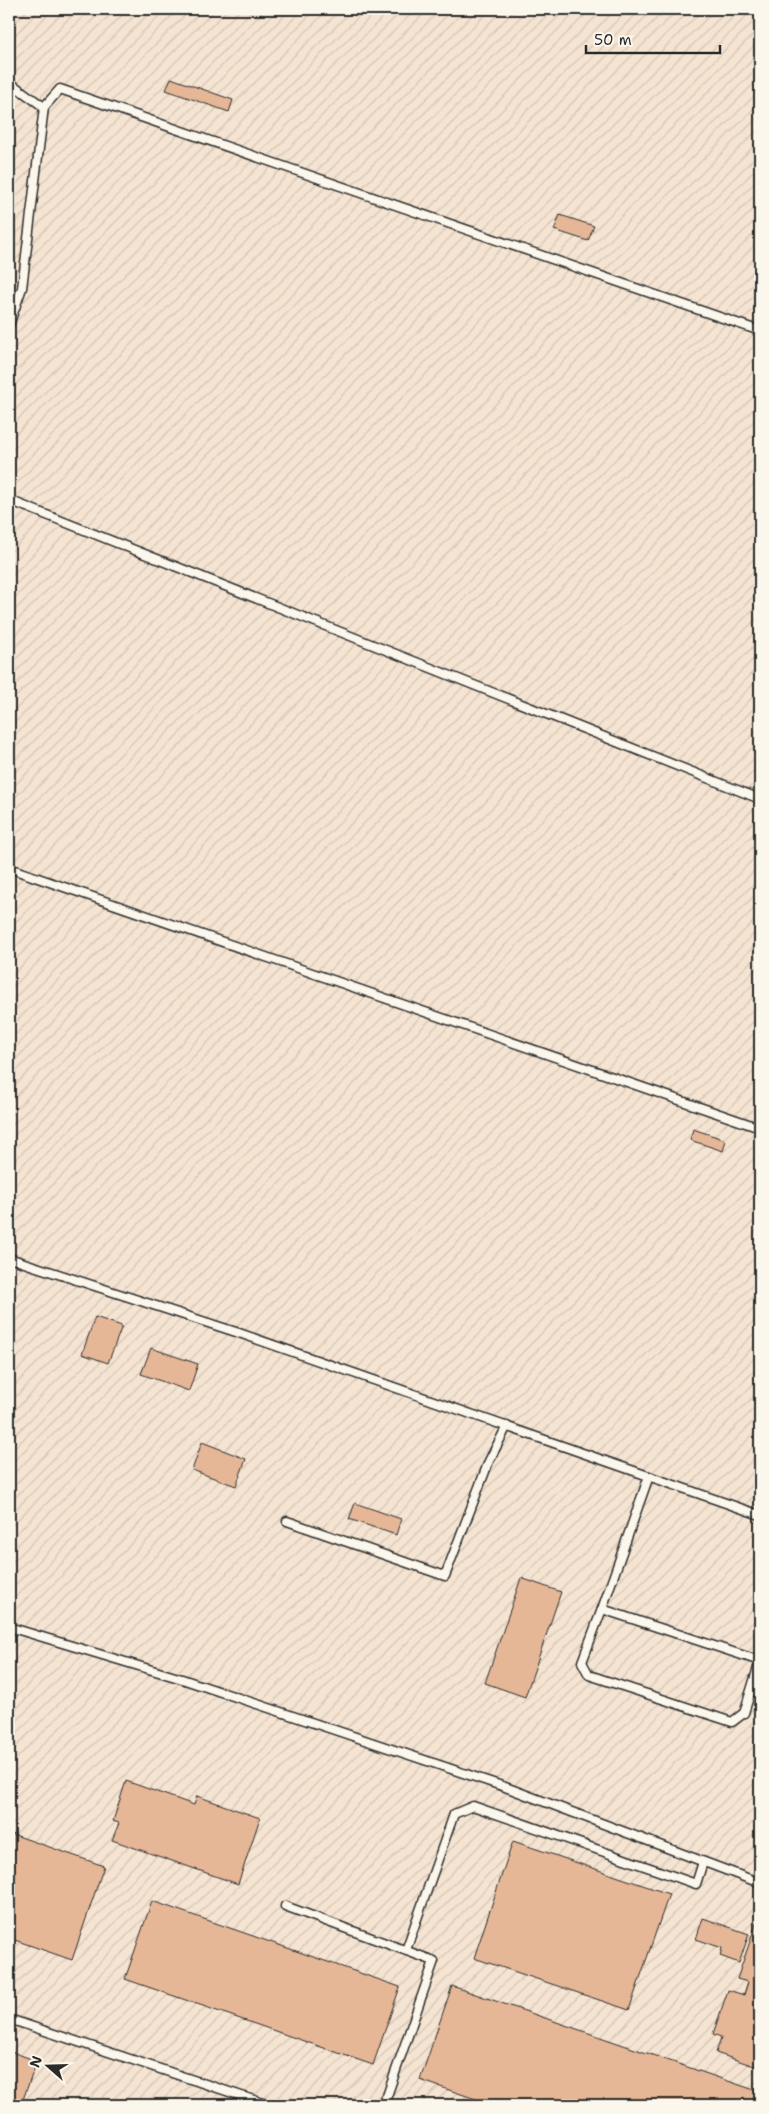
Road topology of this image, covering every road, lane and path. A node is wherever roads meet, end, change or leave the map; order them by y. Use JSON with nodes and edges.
{"nodes":[{"id":1,"x":9,"y":82,"type":"edge"},
{"id":2,"x":44,"y":107,"type":"junction"},
{"id":3,"x":9,"y":325,"type":"edge"},
{"id":4,"x":760,"y":330,"type":"edge"},
{"id":5,"x":9,"y":500,"type":"edge"},
{"id":6,"x":760,"y":799,"type":"edge"},
{"id":7,"x":9,"y":868,"type":"edge"},
{"id":8,"x":760,"y":1128,"type":"edge"},
{"id":9,"x":9,"y":1258,"type":"edge"},
{"id":10,"x":507,"y":1426,"type":"junction"},
{"id":11,"x":648,"y":1476,"type":"junction"},
{"id":12,"x":760,"y":1515,"type":"edge"},
{"id":13,"x":287,"y":1521,"type":"dead end"},
{"id":14,"x":602,"y":1609,"type":"junction"},
{"id":15,"x":9,"y":1627,"type":"edge"},
{"id":16,"x":760,"y":1661,"type":"edge"},
{"id":17,"x":703,"y":1862,"type":"junction"},
{"id":18,"x":760,"y":1883,"type":"edge"},
{"id":19,"x":285,"y":1906,"type":"dead end"},
{"id":20,"x":406,"y":1950,"type":"junction"},
{"id":21,"x":9,"y":2019,"type":"edge"},
{"id":22,"x":269,"y":2105,"type":"edge"},
{"id":23,"x":380,"y":2105,"type":"edge"}],
"edges":[{"from":1,"to":2,"type":"lane"},
{"from":2,"to":3,"type":"lane"},
{"from":2,"to":4,"type":"lane"},
{"from":5,"to":6,"type":"lane"},
{"from":7,"to":8,"type":"lane"},
{"from":9,"to":10,"type":"lane"},
{"from":10,"to":11,"type":"lane"},
{"from":10,"to":13,"type":"lane"},
{"from":11,"to":12,"type":"lane"},
{"from":11,"to":14,"type":"lane"},
{"from":14,"to":16,"type":"lane"},
{"from":14,"to":16,"type":"lane"},
{"from":15,"to":17,"type":"lane"},
{"from":17,"to":18,"type":"lane"},
{"from":17,"to":20,"type":"lane"},
{"from":19,"to":20,"type":"lane"},
{"from":20,"to":23,"type":"lane"},
{"from":21,"to":22,"type":"lane"}]}
